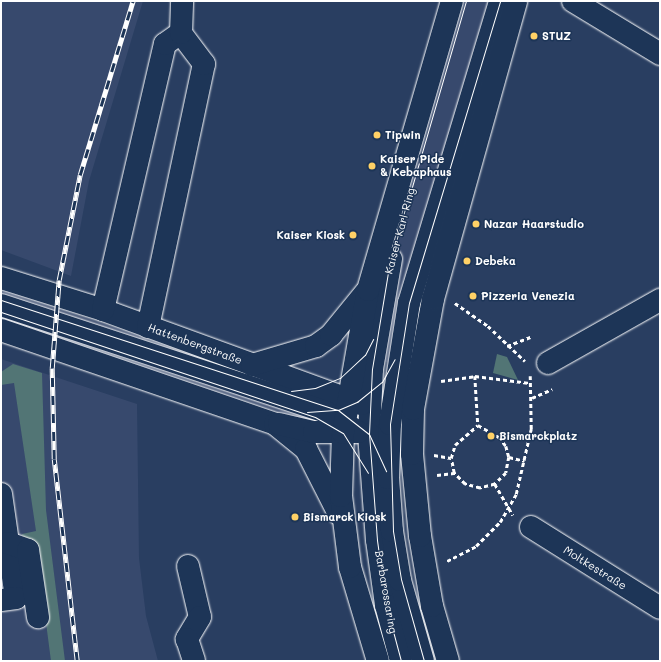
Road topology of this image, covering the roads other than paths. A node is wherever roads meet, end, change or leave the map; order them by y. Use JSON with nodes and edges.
{"nodes":[{"id":1,"x":182,"y":1,"type":"edge"},
{"id":2,"x":452,"y":1,"type":"edge"},
{"id":3,"x":466,"y":1,"type":"edge"},
{"id":4,"x":500,"y":1,"type":"edge"},
{"id":5,"x":516,"y":1,"type":"edge"},
{"id":6,"x":573,"y":1,"type":"edge"},
{"id":7,"x":181,"y":33,"type":"junction"},
{"id":8,"x":660,"y":54,"type":"edge"},
{"id":9,"x":1,"y":278,"type":"edge"},
{"id":10,"x":368,"y":290,"type":"junction"},
{"id":11,"x":660,"y":300,"type":"edge"},
{"id":12,"x":1,"y":305,"type":"edge"},
{"id":13,"x":103,"y":310,"type":"junction"},
{"id":14,"x":148,"y":327,"type":"junction"},
{"id":15,"x":1,"y":330,"type":"edge"},
{"id":16,"x":400,"y":347,"type":"junction"},
{"id":17,"x":252,"y":365,"type":"junction"},
{"id":18,"x":536,"y":366,"type":"road end"},
{"id":19,"x":370,"y":397,"type":"junction"},
{"id":20,"x":347,"y":398,"type":"junction"},
{"id":21,"x":292,"y":401,"type":"junction"},
{"id":22,"x":413,"y":408,"type":"junction"},
{"id":23,"x":275,"y":424,"type":"junction"},
{"id":24,"x":390,"y":424,"type":"junction"},
{"id":25,"x":356,"y":432,"type":"junction"},
{"id":26,"x":420,"y":454,"type":"junction"},
{"id":27,"x":388,"y":478,"type":"junction"},
{"id":28,"x":1,"y":494,"type":"edge"},
{"id":29,"x":522,"y":522,"type":"road end"},
{"id":30,"x":344,"y":528,"type":"junction"},
{"id":31,"x":8,"y":543,"type":"junction"},
{"id":32,"x":188,"y":566,"type":"dead end"},
{"id":33,"x":1,"y":600,"type":"edge"},
{"id":34,"x":660,"y":608,"type":"edge"},
{"id":35,"x":38,"y":617,"type":"dead end"},
{"id":36,"x":374,"y":653,"type":"edge"},
{"id":37,"x":194,"y":661,"type":"edge"},
{"id":38,"x":401,"y":661,"type":"edge"},
{"id":39,"x":423,"y":661,"type":"edge"},
{"id":40,"x":448,"y":661,"type":"edge"}],
"edges":[{"from":1,"to":7,"type":"street"},
{"from":2,"to":10,"type":"street","name":"Kaiser-Karl-Ring"},
{"from":3,"to":19,"type":"street","name":"Kaiser-Karl-Ring"},
{"from":4,"to":16,"type":"street"},
{"from":5,"to":22,"type":"street"},
{"from":6,"to":8,"type":"street"},
{"from":7,"to":13,"type":"street"},
{"from":7,"to":14,"type":"street"},
{"from":9,"to":13,"type":"street","name":"Hattenbergstraße"},
{"from":10,"to":17,"type":"street","name":"Hattenbergstraße"},
{"from":10,"to":20,"type":"street"},
{"from":11,"to":18,"type":"street"},
{"from":12,"to":21,"type":"street","name":"Hattenbergstraße"},
{"from":13,"to":14,"type":"street","name":"Hattenbergstraße"},
{"from":14,"to":17,"type":"street","name":"Hattenbergstraße"},
{"from":15,"to":23,"type":"street"},
{"from":16,"to":19,"type":"street"},
{"from":16,"to":24,"type":"street"},
{"from":17,"to":20,"type":"street"},
{"from":19,"to":20,"type":"street"},
{"from":19,"to":24,"type":"street"},
{"from":19,"to":25,"type":"street"},
{"from":20,"to":21,"type":"street"},
{"from":20,"to":25,"type":"street"},
{"from":21,"to":25,"type":"street"},
{"from":22,"to":24,"type":"street"},
{"from":22,"to":26,"type":"street"},
{"from":23,"to":25,"type":"street"},
{"from":23,"to":30,"type":"street"},
{"from":24,"to":25,"type":"street"},
{"from":24,"to":26,"type":"street"},
{"from":24,"to":27,"type":"street"},
{"from":25,"to":27,"type":"street"},
{"from":25,"to":30,"type":"street"},
{"from":25,"to":38,"type":"street","name":"Barbarossaring"},
{"from":26,"to":40,"type":"street"},
{"from":27,"to":39,"type":"street"},
{"from":28,"to":31,"type":"street"},
{"from":29,"to":34,"type":"street","name":"Moltkestraße"},
{"from":30,"to":36,"type":"street"},
{"from":31,"to":33,"type":"street"},
{"from":31,"to":35,"type":"street"},
{"from":32,"to":37,"type":"street"}]}
